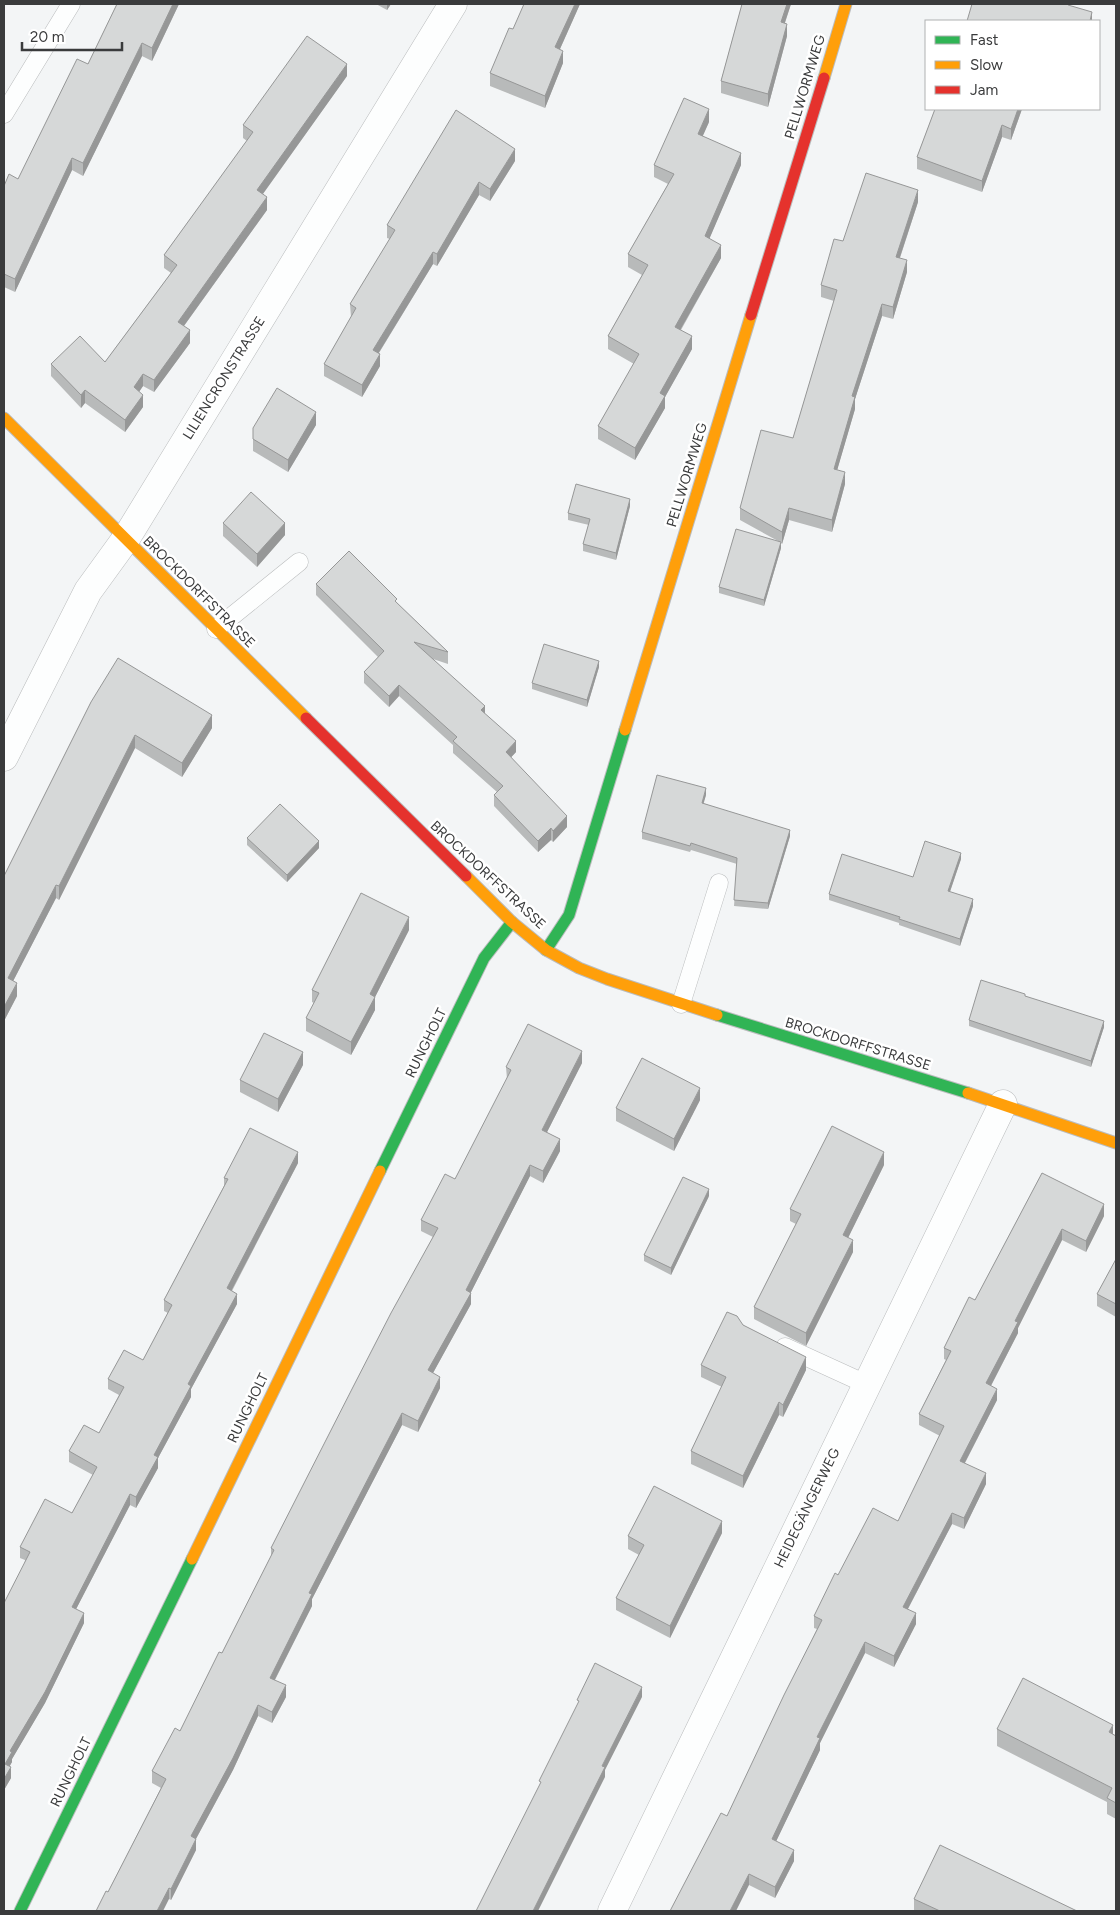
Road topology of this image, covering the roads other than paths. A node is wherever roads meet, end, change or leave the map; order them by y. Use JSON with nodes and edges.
{"nodes":[{"id":1,"x":71,"y":4,"type":"edge"},
{"id":2,"x":453,"y":4,"type":"edge"},
{"id":3,"x":846,"y":4,"type":"edge"},
{"id":4,"x":4,"y":114,"type":"edge"},
{"id":5,"x":4,"y":418,"type":"edge"},
{"id":6,"x":125,"y":540,"type":"junction"},
{"id":7,"x":299,"y":562,"type":"dead end"},
{"id":8,"x":216,"y":630,"type":"junction"},
{"id":9,"x":4,"y":758,"type":"edge"},
{"id":10,"x":719,"y":883,"type":"dead end"},
{"id":11,"x":512,"y":922,"type":"junction"},
{"id":12,"x":546,"y":950,"type":"junction"},
{"id":13,"x":680,"y":1004,"type":"junction"},
{"id":14,"x":1003,"y":1104,"type":"junction"},
{"id":15,"x":1116,"y":1143,"type":"edge"},
{"id":16,"x":774,"y":1342,"type":"edge"},
{"id":17,"x":866,"y":1384,"type":"junction"},
{"id":18,"x":20,"y":1911,"type":"edge"},
{"id":19,"x":612,"y":1911,"type":"edge"}],
"edges":[{"from":1,"to":4,"type":"lane"},
{"from":2,"to":6,"type":"street","name":"LILIENCRONSTRASSE"},
{"from":3,"to":12,"type":"street","name":"PELLWORMWEG"},
{"from":5,"to":6,"type":"street","name":"BROCKDORFFSTRASSE"},
{"from":6,"to":8,"type":"street","name":"BROCKDORFFSTRASSE"},
{"from":6,"to":9,"type":"street","name":"LILIENCRONSTRASSE"},
{"from":7,"to":8,"type":"lane"},
{"from":8,"to":11,"type":"street","name":"BROCKDORFFSTRASSE"},
{"from":10,"to":13,"type":"lane"},
{"from":11,"to":12,"type":"street","name":"BROCKDORFFSTRASSE"},
{"from":11,"to":18,"type":"street","name":"RUNGHOLT"},
{"from":12,"to":13,"type":"street","name":"BROCKDORFFSTRASSE"},
{"from":13,"to":14,"type":"street","name":"BROCKDORFFSTRASSE"},
{"from":14,"to":15,"type":"street","name":"BROCKDORFFSTRASSE"},
{"from":14,"to":17,"type":"street","name":"HEIDEGÄNGERWEG"},
{"from":16,"to":17,"type":"lane"},
{"from":17,"to":19,"type":"street","name":"HEIDEGÄNGERWEG"}]}
